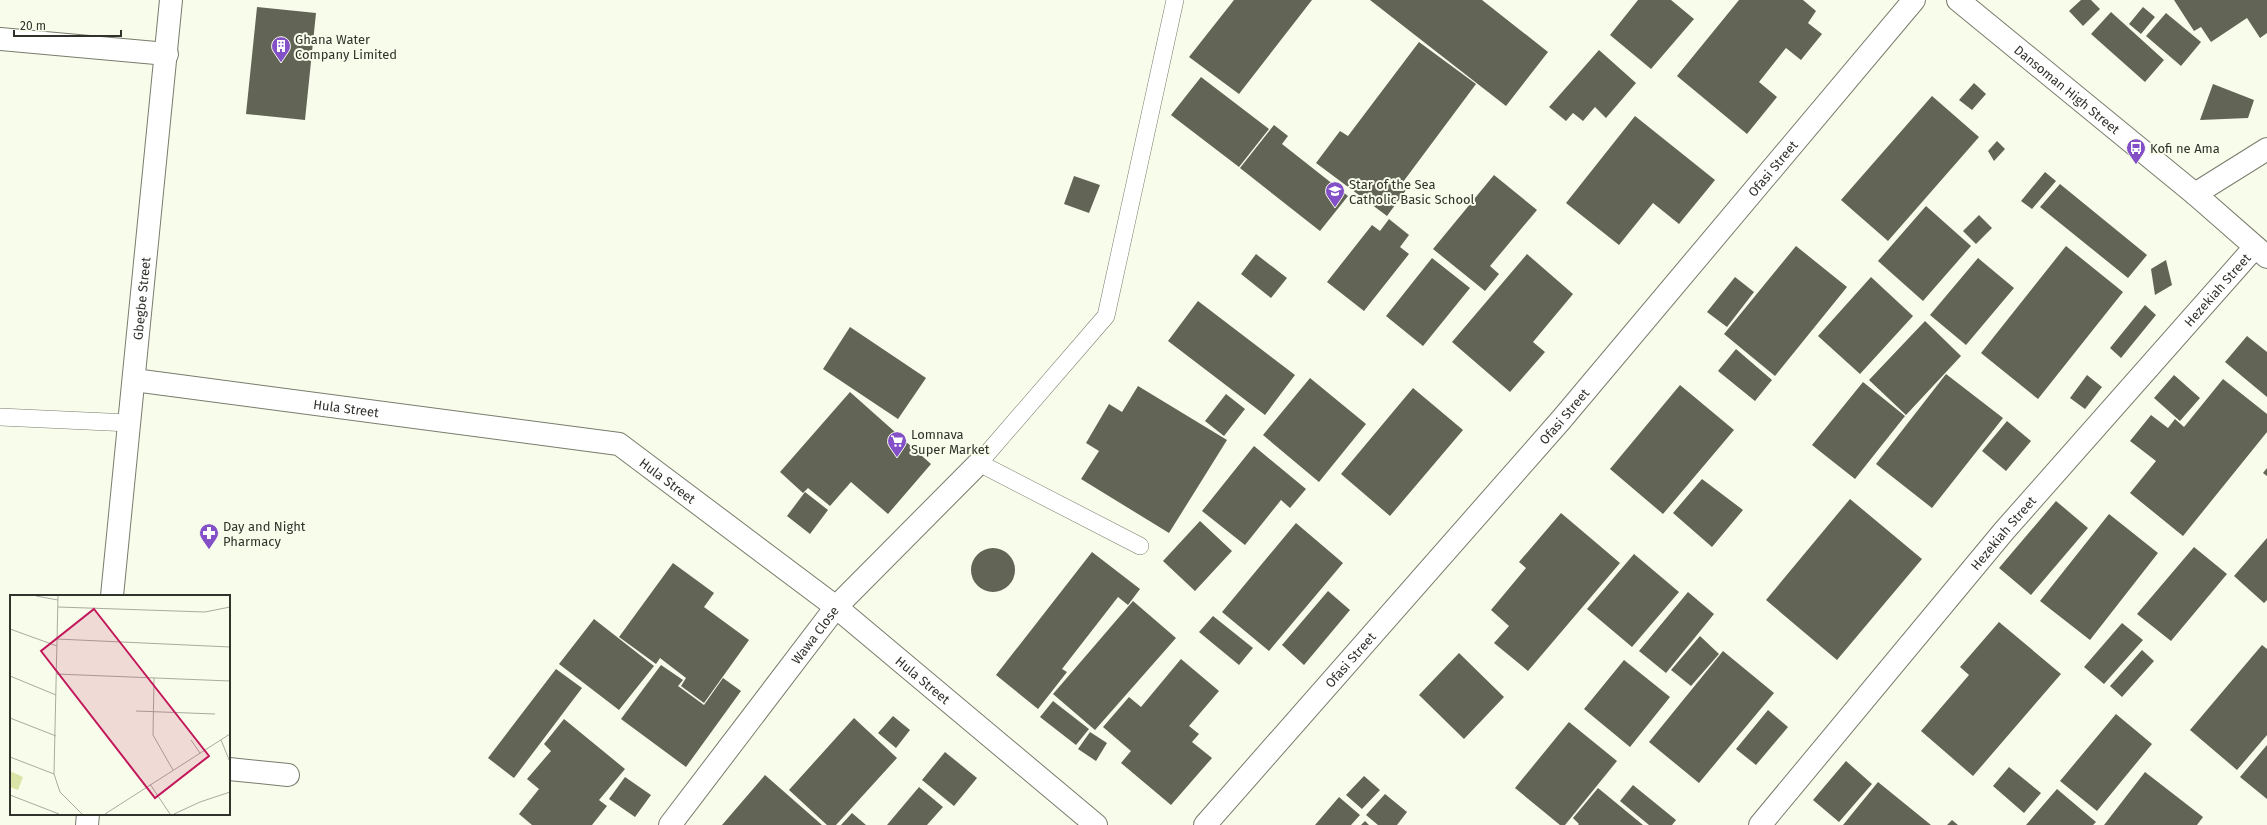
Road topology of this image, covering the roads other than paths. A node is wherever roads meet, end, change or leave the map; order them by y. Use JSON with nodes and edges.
{"nodes":[{"id":1,"x":171,"y":0,"type":"edge"},
{"id":2,"x":1175,"y":0,"type":"edge"},
{"id":3,"x":1914,"y":0,"type":"edge"},
{"id":4,"x":1958,"y":0,"type":"edge"},
{"id":5,"x":0,"y":39,"type":"edge"},
{"id":6,"x":167,"y":54,"type":"junction"},
{"id":7,"x":2267,"y":149,"type":"edge"},
{"id":8,"x":2195,"y":194,"type":"junction"},
{"id":9,"x":2261,"y":252,"type":"edge"},
{"id":10,"x":134,"y":380,"type":"junction"},
{"id":11,"x":0,"y":417,"type":"edge"},
{"id":12,"x":130,"y":423,"type":"junction"},
{"id":13,"x":980,"y":463,"type":"junction"},
{"id":14,"x":1140,"y":546,"type":"dead end"},
{"id":15,"x":112,"y":595,"type":"edge"},
{"id":16,"x":836,"y":607,"type":"junction"},
{"id":17,"x":230,"y":769,"type":"edge"},
{"id":18,"x":288,"y":775,"type":"dead end"},
{"id":19,"x":88,"y":815,"type":"edge"},
{"id":20,"x":87,"y":825,"type":"edge"},
{"id":21,"x":670,"y":825,"type":"edge"},
{"id":22,"x":1096,"y":825,"type":"edge"},
{"id":23,"x":1205,"y":825,"type":"edge"},
{"id":24,"x":1760,"y":825,"type":"edge"}],
"edges":[{"from":1,"to":6,"type":"street","name":"Gbegbe Street"},
{"from":2,"to":13,"type":"lane"},
{"from":3,"to":23,"type":"street","name":"Ofasi Street"},
{"from":4,"to":8,"type":"street","name":"Dansoman High Street"},
{"from":5,"to":6,"type":"street"},
{"from":6,"to":10,"type":"street","name":"Gbegbe Street"},
{"from":7,"to":8,"type":"street"},
{"from":8,"to":9,"type":"street","name":"Dansoman High Street"},
{"from":9,"to":24,"type":"street","name":"Hezekiah Street"},
{"from":10,"to":12,"type":"street","name":"Gbegbe Street"},
{"from":10,"to":16,"type":"street","name":"Hula Street"},
{"from":11,"to":12,"type":"lane"},
{"from":12,"to":15,"type":"street","name":"Gbegbe Street"},
{"from":13,"to":14,"type":"lane"},
{"from":13,"to":16,"type":"street","name":"Wawa Close"},
{"from":16,"to":21,"type":"street","name":"Wawa Close"},
{"from":16,"to":22,"type":"street","name":"Hula Street"},
{"from":17,"to":18,"type":"street"},
{"from":19,"to":20,"type":"street"}]}
